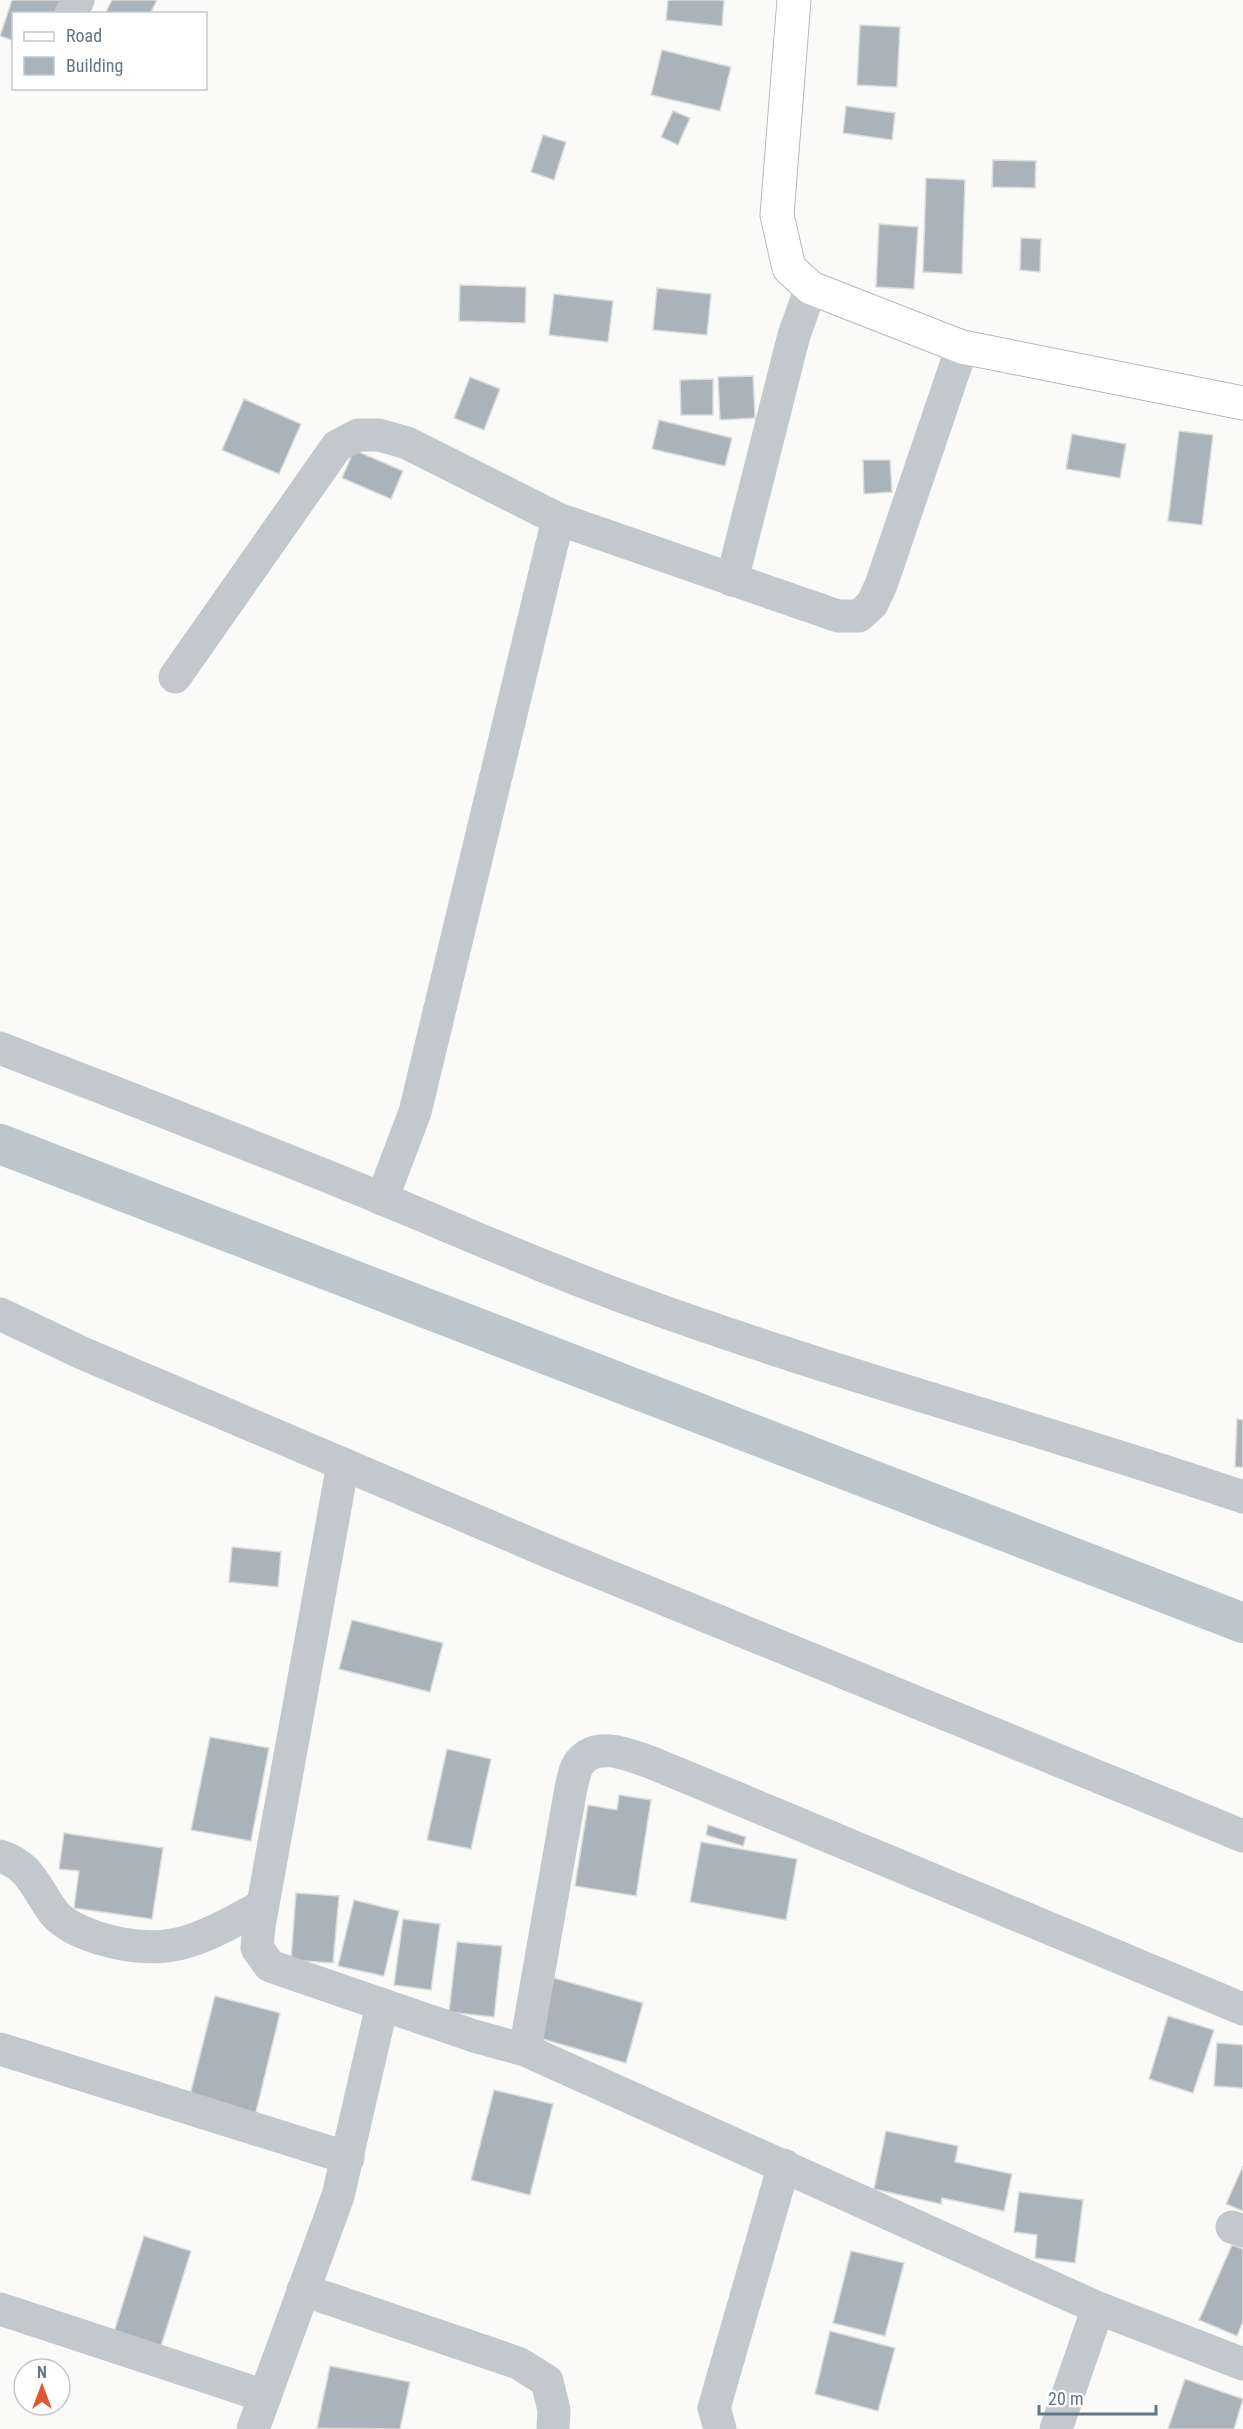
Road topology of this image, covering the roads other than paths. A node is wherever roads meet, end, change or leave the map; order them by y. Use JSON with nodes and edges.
{"nodes":[{"id":1,"x":794,"y":0,"type":"edge"},
{"id":2,"x":811,"y":288,"type":"junction"},
{"id":3,"x":962,"y":347,"type":"junction"},
{"id":4,"x":1243,"y":403,"type":"edge"},
{"id":5,"x":558,"y":519,"type":"junction"},
{"id":6,"x":732,"y":580,"type":"junction"},
{"id":7,"x":175,"y":677,"type":"dead end"},
{"id":8,"x":0,"y":1048,"type":"edge"},
{"id":9,"x":382,"y":1199,"type":"junction"},
{"id":10,"x":0,"y":1314,"type":"edge"},
{"id":11,"x":343,"y":1464,"type":"junction"},
{"id":12,"x":1243,"y":1497,"type":"edge"},
{"id":13,"x":1243,"y":1836,"type":"edge"},
{"id":14,"x":0,"y":1856,"type":"edge"},
{"id":15,"x":262,"y":1906,"type":"junction"},
{"id":16,"x":382,"y":2005,"type":"junction"},
{"id":17,"x":1243,"y":2009,"type":"edge"},
{"id":18,"x":0,"y":2049,"type":"edge"},
{"id":19,"x":525,"y":2050,"type":"junction"},
{"id":20,"x":348,"y":2158,"type":"junction"},
{"id":21,"x":784,"y":2165,"type":"junction"},
{"id":22,"x":303,"y":2290,"type":"junction"},
{"id":23,"x":1098,"y":2308,"type":"junction"},
{"id":24,"x":0,"y":2309,"type":"edge"},
{"id":25,"x":1243,"y":2364,"type":"edge"},
{"id":26,"x":265,"y":2396,"type":"junction"},
{"id":27,"x":253,"y":2429,"type":"edge"},
{"id":28,"x":553,"y":2429,"type":"edge"},
{"id":29,"x":720,"y":2429,"type":"edge"},
{"id":30,"x":1056,"y":2429,"type":"edge"}],
"edges":[{"from":1,"to":2,"type":"street"},
{"from":2,"to":3,"type":"street"},
{"from":2,"to":6,"type":"street"},
{"from":3,"to":4,"type":"street"},
{"from":3,"to":6,"type":"street"},
{"from":5,"to":6,"type":"street"},
{"from":5,"to":7,"type":"street"},
{"from":5,"to":9,"type":"street"},
{"from":8,"to":9,"type":"street"},
{"from":9,"to":12,"type":"street"},
{"from":10,"to":11,"type":"street"},
{"from":11,"to":13,"type":"street"},
{"from":11,"to":15,"type":"street"},
{"from":14,"to":15,"type":"street"},
{"from":15,"to":16,"type":"street"},
{"from":16,"to":19,"type":"street"},
{"from":16,"to":20,"type":"street"},
{"from":17,"to":19,"type":"street"},
{"from":18,"to":20,"type":"street"},
{"from":19,"to":21,"type":"street"},
{"from":20,"to":22,"type":"street"},
{"from":21,"to":23,"type":"street"},
{"from":21,"to":29,"type":"street"},
{"from":22,"to":26,"type":"street"},
{"from":22,"to":28,"type":"street"},
{"from":23,"to":25,"type":"street"},
{"from":23,"to":30,"type":"street"},
{"from":24,"to":26,"type":"street"},
{"from":26,"to":27,"type":"street"}]}
